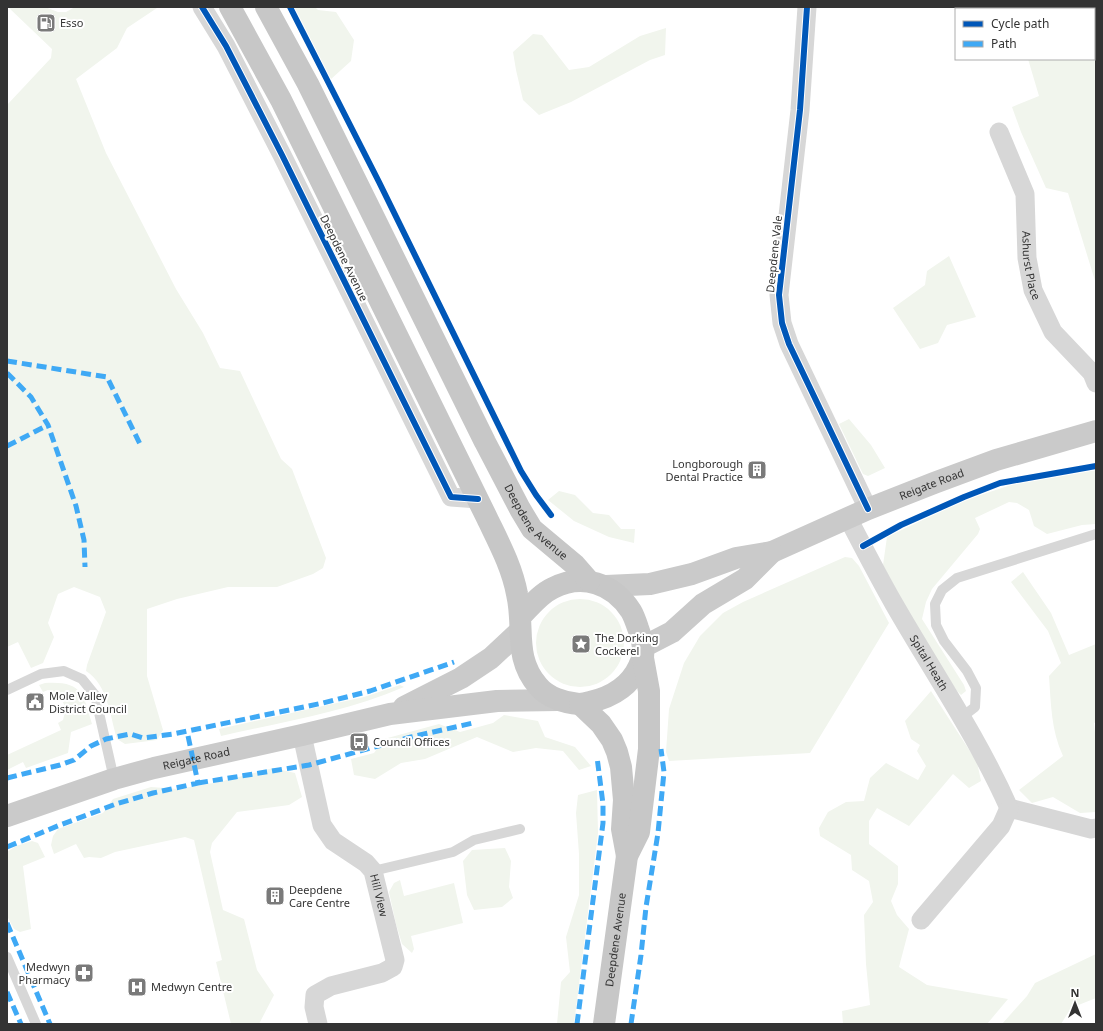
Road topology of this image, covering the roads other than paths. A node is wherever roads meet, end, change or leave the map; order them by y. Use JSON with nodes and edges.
{"nodes":[{"id":1,"x":202,"y":7,"type":"edge"},
{"id":2,"x":230,"y":7,"type":"edge"},
{"id":3,"x":266,"y":7,"type":"edge"},
{"id":4,"x":807,"y":7,"type":"edge"},
{"id":5,"x":999,"y":132,"type":"dead end"},
{"id":6,"x":1096,"y":383,"type":"edge"},
{"id":7,"x":1096,"y":431,"type":"edge"},
{"id":8,"x":478,"y":499,"type":"junction"},
{"id":9,"x":868,"y":509,"type":"junction"},
{"id":10,"x":848,"y":518,"type":"junction"},
{"id":11,"x":1096,"y":534,"type":"edge"},
{"id":12,"x":772,"y":552,"type":"junction"},
{"id":13,"x":597,"y":584,"type":"junction"},
{"id":14,"x":521,"y":624,"type":"junction"},
{"id":15,"x":642,"y":653,"type":"junction"},
{"id":16,"x":7,"y":690,"type":"edge"},
{"id":17,"x":558,"y":700,"type":"junction"},
{"id":18,"x":580,"y":704,"type":"junction"},
{"id":19,"x":390,"y":714,"type":"junction"},
{"id":20,"x":962,"y":717,"type":"junction"},
{"id":21,"x":302,"y":735,"type":"junction"},
{"id":22,"x":114,"y":779,"type":"junction"},
{"id":23,"x":1009,"y":808,"type":"junction"},
{"id":24,"x":7,"y":816,"type":"edge"},
{"id":25,"x":1096,"y":828,"type":"edge"},
{"id":26,"x":520,"y":830,"type":"dead end"},
{"id":27,"x":627,"y":856,"type":"junction"},
{"id":28,"x":373,"y":872,"type":"junction"},
{"id":29,"x":920,"y":920,"type":"dead end"},
{"id":30,"x":7,"y":957,"type":"edge"},
{"id":31,"x":36,"y":1024,"type":"edge"},
{"id":32,"x":318,"y":1024,"type":"edge"},
{"id":33,"x":604,"y":1024,"type":"edge"}],
"edges":[{"from":1,"to":8,"type":"street","name":"Deepdene Avenue"},
{"from":2,"to":8,"type":"highway","name":"Deepdene Avenue"},
{"from":3,"to":13,"type":"highway","name":"Deepdene Avenue"},
{"from":4,"to":9,"type":"street","name":"Deepdene Vale"},
{"from":5,"to":6,"type":"street","name":"Ashurst Place"},
{"from":7,"to":9,"type":"main road","name":"Reigate Road"},
{"from":8,"to":14,"type":"highway","name":"Deepdene Avenue"},
{"from":9,"to":10,"type":"main road","name":"Reigate Road"},
{"from":10,"to":12,"type":"main road","name":"Reigate Road"},
{"from":10,"to":20,"type":"street","name":"Spital Heath"},
{"from":11,"to":20,"type":"lane"},
{"from":12,"to":13,"type":"main road","name":"Reigate Road"},
{"from":12,"to":15,"type":"main road","name":"Reigate Road"},
{"from":13,"to":14,"type":"highway"},
{"from":13,"to":15,"type":"highway"},
{"from":14,"to":17,"type":"highway"},
{"from":14,"to":19,"type":"main road","name":"Reigate Road"},
{"from":15,"to":18,"type":"highway"},
{"from":15,"to":27,"type":"highway"},
{"from":16,"to":22,"type":"lane"},
{"from":17,"to":18,"type":"highway"},
{"from":17,"to":19,"type":"main road","name":"Reigate Road"},
{"from":18,"to":27,"type":"highway"},
{"from":19,"to":21,"type":"main road","name":"Reigate Road"},
{"from":20,"to":23,"type":"street","name":"Spital Heath"},
{"from":21,"to":22,"type":"main road","name":"Reigate Road"},
{"from":21,"to":28,"type":"street","name":"Hill View"},
{"from":22,"to":24,"type":"main road","name":"Reigate Road"},
{"from":23,"to":25,"type":"street"},
{"from":23,"to":29,"type":"street"},
{"from":26,"to":28,"type":"lane"},
{"from":27,"to":33,"type":"highway","name":"Deepdene Avenue"},
{"from":28,"to":32,"type":"street","name":"Hill View"},
{"from":30,"to":31,"type":"lane"}]}
